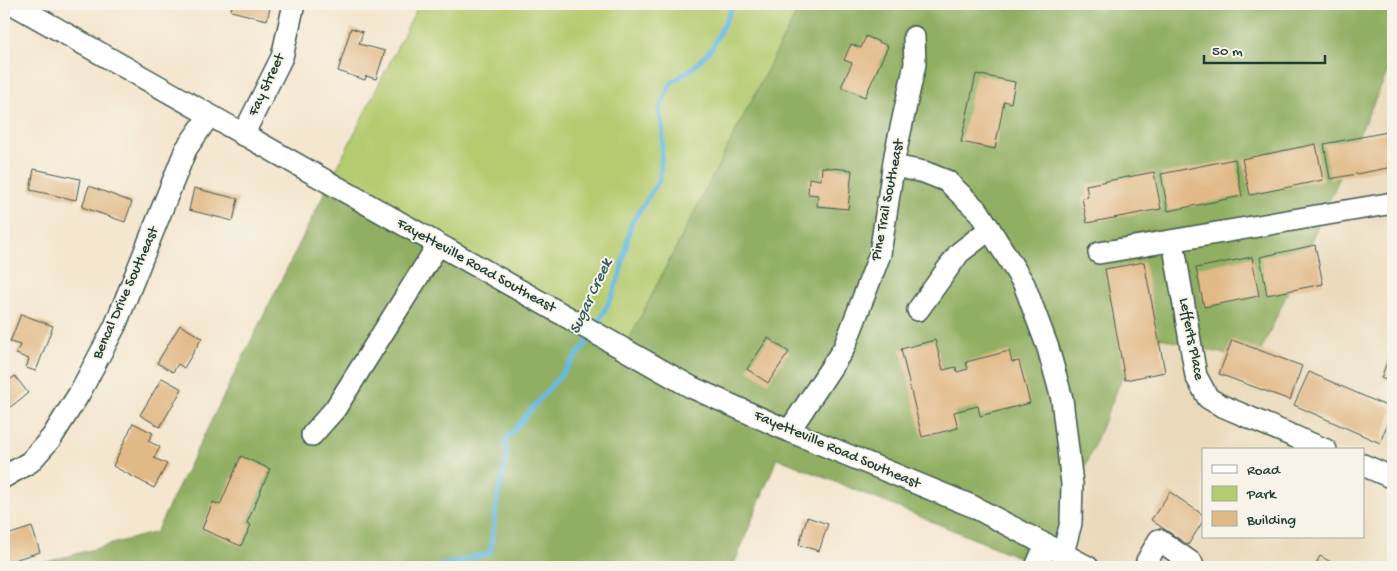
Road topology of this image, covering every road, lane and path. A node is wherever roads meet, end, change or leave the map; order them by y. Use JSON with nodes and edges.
{"nodes":[{"id":1,"x":13,"y":4,"type":"edge"},
{"id":2,"x":294,"y":4,"type":"edge"},
{"id":3,"x":914,"y":37,"type":"dead end"},
{"id":4,"x":209,"y":116,"type":"junction"},
{"id":5,"x":243,"y":136,"type":"junction"},
{"id":6,"x":894,"y":166,"type":"junction"},
{"id":7,"x":1393,"y":203,"type":"edge"},
{"id":8,"x":990,"y":229,"type":"junction"},
{"id":9,"x":1173,"y":240,"type":"junction"},
{"id":10,"x":438,"y":245,"type":"junction"},
{"id":11,"x":1099,"y":253,"type":"dead end"},
{"id":12,"x":918,"y":310,"type":"dead end"},
{"id":13,"x":789,"y":432,"type":"junction"},
{"id":14,"x":312,"y":435,"type":"dead end"},
{"id":15,"x":1321,"y":448,"type":"edge"},
{"id":16,"x":1364,"y":466,"type":"edge"},
{"id":17,"x":4,"y":477,"type":"edge"},
{"id":18,"x":1393,"y":478,"type":"edge"},
{"id":19,"x":1055,"y":548,"type":"junction"},
{"id":20,"x":1036,"y":567,"type":"edge"},
{"id":21,"x":1088,"y":567,"type":"edge"},
{"id":22,"x":1150,"y":567,"type":"edge"},
{"id":23,"x":1193,"y":567,"type":"edge"}],
"edges":[{"from":1,"to":4,"type":"street","name":"Fayetteville Road Southeast"},
{"from":2,"to":5,"type":"street","name":"Fay Street"},
{"from":3,"to":6,"type":"street","name":"Pine Trail Southeast"},
{"from":4,"to":5,"type":"street","name":"Fayetteville Road Southeast"},
{"from":4,"to":17,"type":"street","name":"Bencal Drive Southeast"},
{"from":5,"to":10,"type":"street","name":"Fayetteville Road Southeast"},
{"from":6,"to":8,"type":"street"},
{"from":6,"to":13,"type":"street","name":"Pine Trail Southeast"},
{"from":7,"to":9,"type":"street"},
{"from":8,"to":12,"type":"street"},
{"from":8,"to":19,"type":"street"},
{"from":9,"to":11,"type":"street"},
{"from":9,"to":15,"type":"street","name":"Lefferts Place"},
{"from":10,"to":13,"type":"street","name":"Fayetteville Road Southeast"},
{"from":10,"to":14,"type":"street"},
{"from":13,"to":19,"type":"street","name":"Fayetteville Road Southeast"},
{"from":16,"to":18,"type":"street"},
{"from":19,"to":20,"type":"street"},
{"from":19,"to":21,"type":"street","name":"Fayetteville Road Southeast"},
{"from":22,"to":23,"type":"street"}]}
